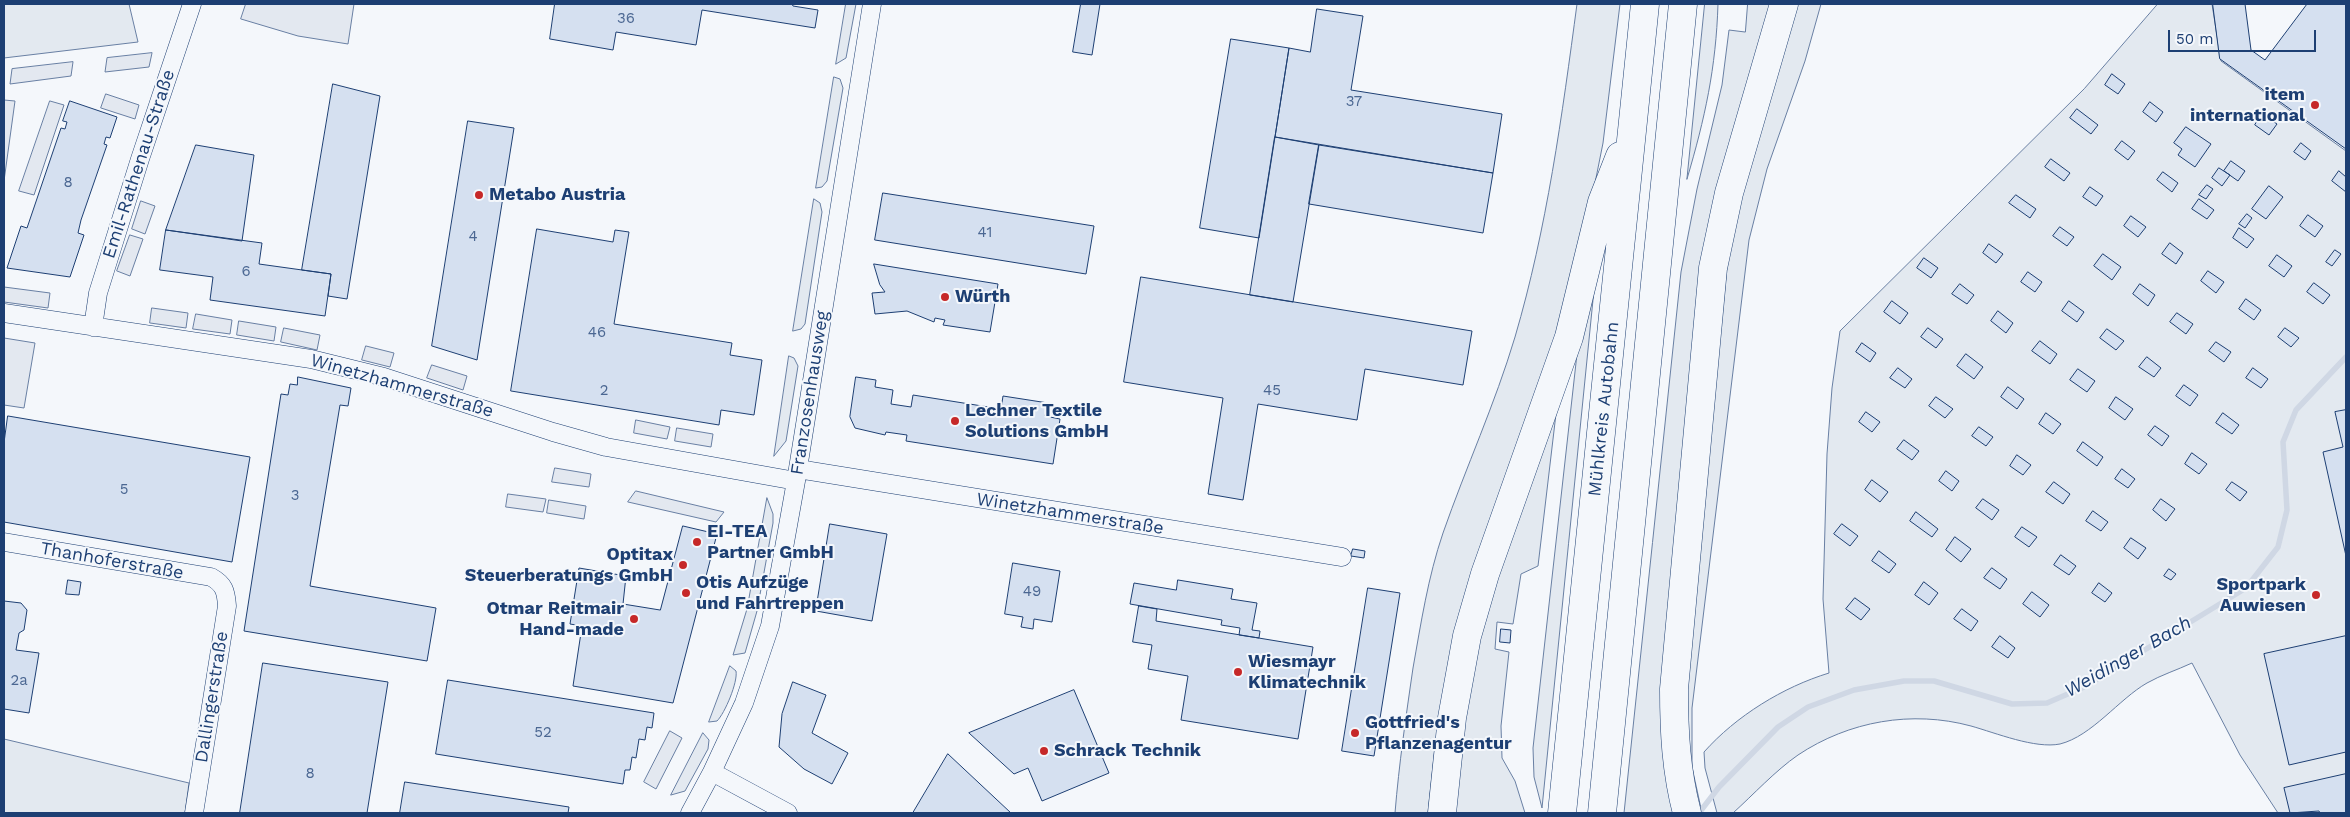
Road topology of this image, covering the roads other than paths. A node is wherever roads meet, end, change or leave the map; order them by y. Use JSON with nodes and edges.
{"nodes":[{"id":1,"x":192,"y":4,"type":"edge"},
{"id":2,"x":872,"y":4,"type":"edge"},
{"id":3,"x":1645,"y":4,"type":"edge"},
{"id":4,"x":1683,"y":4,"type":"edge"},
{"id":5,"x":1784,"y":4,"type":"edge"},
{"id":6,"x":1632,"y":127,"type":"junction"},
{"id":7,"x":4,"y":313,"type":"edge"},
{"id":8,"x":93,"y":327,"type":"junction"},
{"id":9,"x":797,"y":475,"type":"junction"},
{"id":10,"x":4,"y":542,"type":"edge"},
{"id":11,"x":1342,"y":558,"type":"dead end"},
{"id":12,"x":220,"y":582,"type":"joint"},
{"id":13,"x":712,"y":772,"type":"junction"},
{"id":14,"x":194,"y":813,"type":"edge"},
{"id":15,"x":690,"y":813,"type":"edge"},
{"id":16,"x":788,"y":813,"type":"edge"},
{"id":17,"x":1442,"y":813,"type":"edge"},
{"id":18,"x":1562,"y":813,"type":"edge"},
{"id":19,"x":1602,"y":813,"type":"edge"},
{"id":20,"x":1687,"y":813,"type":"edge"}],
"edges":[{"from":1,"to":8,"type":"street","name":"Emil-Rathenau-Straße"},
{"from":2,"to":9,"type":"street","name":"Franzosenhausweg"},
{"from":3,"to":6,"type":"highway","name":"Mühlkreis Autobahn"},
{"from":4,"to":19,"type":"highway","name":"Mühlkreis Autobahn"},
{"from":5,"to":20,"type":"highway"},
{"from":6,"to":17,"type":"highway"},
{"from":6,"to":18,"type":"highway","name":"Mühlkreis Autobahn"},
{"from":7,"to":8,"type":"street","name":"Winetzhammerstraße"},
{"from":8,"to":9,"type":"street","name":"Winetzhammerstraße"},
{"from":9,"to":11,"type":"street","name":"Winetzhammerstraße"},
{"from":9,"to":13,"type":"street","name":"Franzosenhausweg"},
{"from":10,"to":12,"type":"street","name":"Thanhoferstraße"},
{"from":12,"to":14,"type":"street","name":"Dallingerstraße"},
{"from":13,"to":15,"type":"street","name":"Franzosenhausweg"},
{"from":13,"to":16,"type":"street"}]}
